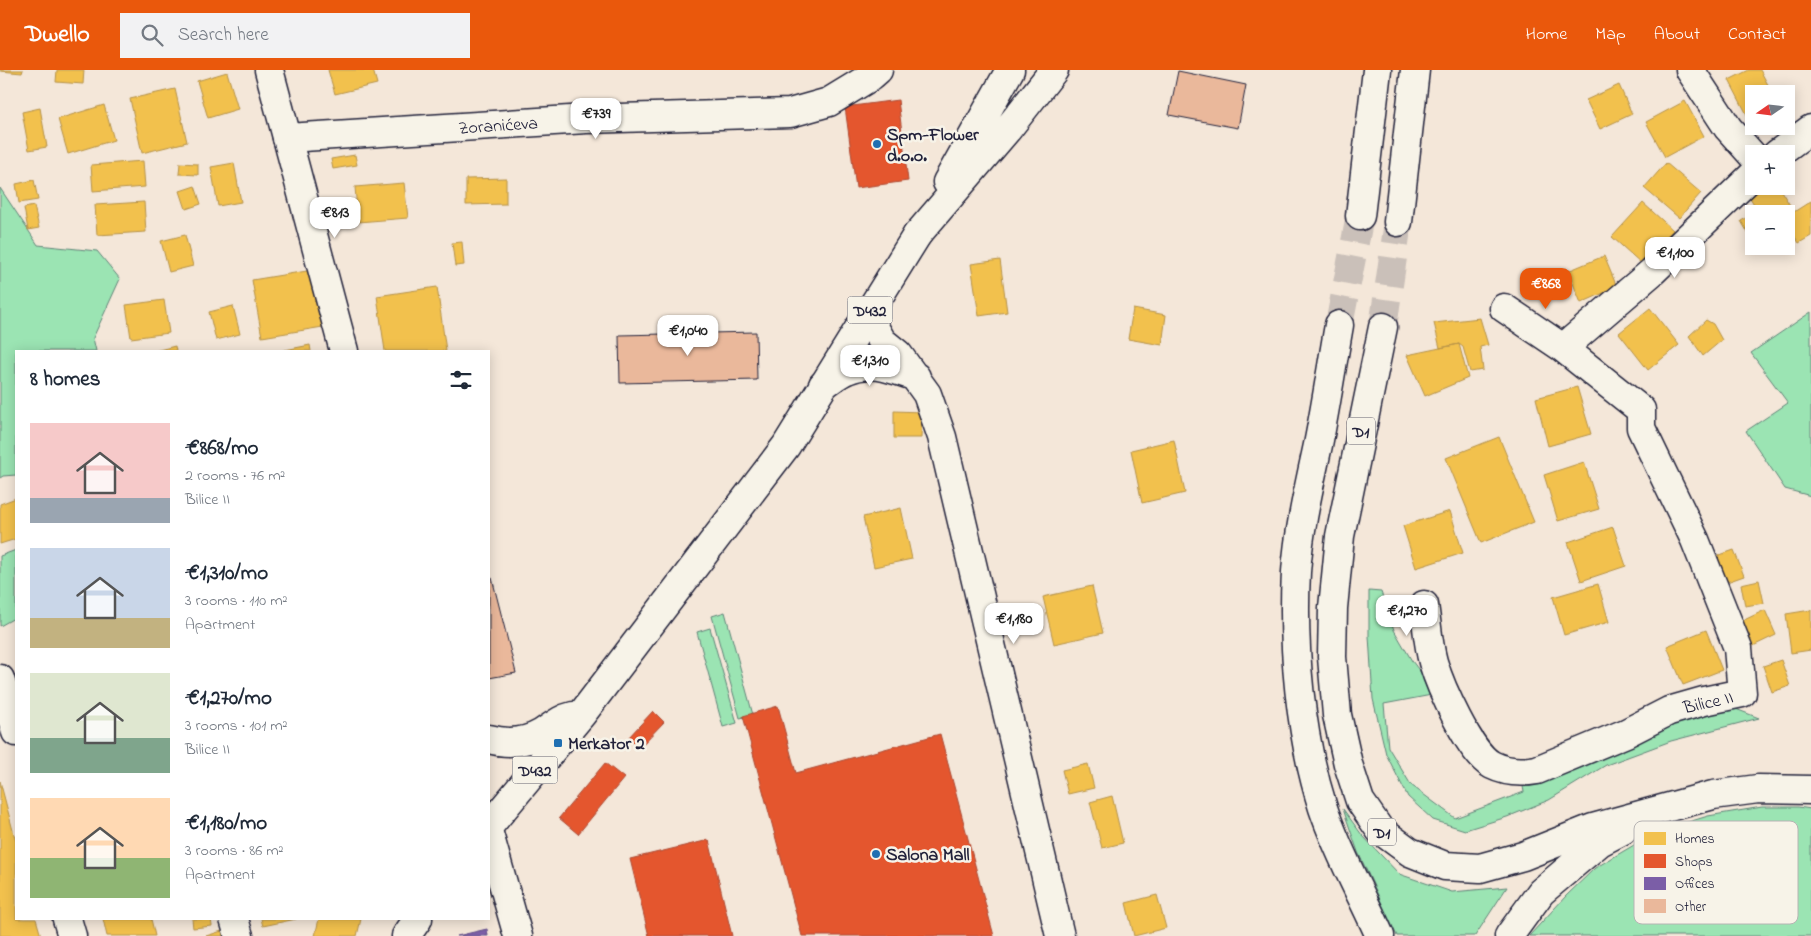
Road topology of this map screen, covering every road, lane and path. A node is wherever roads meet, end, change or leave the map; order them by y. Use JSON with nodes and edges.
{"nodes":[{"id":1,"x":269,"y":70,"type":"edge"},
{"id":2,"x":878,"y":70,"type":"edge"},
{"id":3,"x":1010,"y":70,"type":"edge"},
{"id":4,"x":1054,"y":70,"type":"edge"},
{"id":5,"x":1415,"y":70,"type":"edge"},
{"id":6,"x":1690,"y":70,"type":"edge"},
{"id":7,"x":1376,"y":74,"type":"edge"},
{"id":8,"x":1811,"y":129,"type":"edge"},
{"id":9,"x":287,"y":138,"type":"junction"},
{"id":10,"x":1790,"y":145,"type":"edge"},
{"id":11,"x":1745,"y":147,"type":"edge"},
{"id":12,"x":1745,"y":183,"type":"edge"},
{"id":13,"x":1360,"y":216,"type":"tunnel mouth"},
{"id":14,"x":1398,"y":222,"type":"tunnel mouth"},
{"id":15,"x":917,"y":234,"type":"junction"},
{"id":16,"x":872,"y":307,"type":"junction"},
{"id":17,"x":1504,"y":308,"type":"dead end"},
{"id":18,"x":1339,"y":325,"type":"tunnel mouth"},
{"id":19,"x":1382,"y":327,"type":"tunnel mouth"},
{"id":20,"x":1563,"y":348,"type":"junction"},
{"id":21,"x":344,"y":350,"type":"edge"},
{"id":22,"x":916,"y":377,"type":"junction"},
{"id":23,"x":823,"y":385,"type":"junction"},
{"id":24,"x":1424,"y":605,"type":"dead end"},
{"id":25,"x":0,"y":678,"type":"edge"},
{"id":26,"x":582,"y":714,"type":"junction"},
{"id":27,"x":15,"y":729,"type":"edge"},
{"id":28,"x":490,"y":739,"type":"edge"},
{"id":29,"x":1811,"y":790,"type":"edge"},
{"id":30,"x":1669,"y":807,"type":"junction"},
{"id":31,"x":1641,"y":821,"type":"edge"},
{"id":32,"x":490,"y":825,"type":"edge"},
{"id":33,"x":1634,"y":825,"type":"edge"},
{"id":34,"x":490,"y":838,"type":"edge"},
{"id":35,"x":67,"y":920,"type":"edge"},
{"id":36,"x":234,"y":920,"type":"edge"},
{"id":37,"x":417,"y":920,"type":"edge"},
{"id":38,"x":72,"y":936,"type":"edge"},
{"id":39,"x":239,"y":936,"type":"edge"},
{"id":40,"x":406,"y":936,"type":"edge"},
{"id":41,"x":518,"y":936,"type":"edge"},
{"id":42,"x":1060,"y":936,"type":"edge"},
{"id":43,"x":1380,"y":936,"type":"edge"},
{"id":44,"x":1509,"y":936,"type":"edge"}],
"edges":[{"from":1,"to":9,"type":"main road"},
{"from":2,"to":9,"type":"main road","name":"Zoranićeva"},
{"from":3,"to":15,"type":"main road"},
{"from":4,"to":15,"type":"main road"},
{"from":5,"to":14,"type":"main road"},
{"from":6,"to":11,"type":"main road"},
{"from":7,"to":13,"type":"main road"},
{"from":8,"to":10,"type":"main road"},
{"from":9,"to":21,"type":"main road"},
{"from":12,"to":20,"type":"main road"},
{"from":15,"to":16,"type":"main road","number":"D432"},
{"from":16,"to":22,"type":"main road"},
{"from":16,"to":23,"type":"main road","number":"D432"},
{"from":17,"to":20,"type":"main road","name":"Bilice II"},
{"from":18,"to":43,"type":"main road","number":"D1"},
{"from":19,"to":30,"type":"main road","number":"D1"},
{"from":20,"to":24,"type":"main road","name":"Bilice II"},
{"from":22,"to":23,"type":"main road"},
{"from":22,"to":42,"type":"main road"},
{"from":23,"to":26,"type":"main road","number":"D432"},
{"from":25,"to":27,"type":"main road"},
{"from":26,"to":28,"type":"main road"},
{"from":26,"to":32,"type":"main road","number":"D432"},
{"from":29,"to":30,"type":"main road","number":"D1"},
{"from":30,"to":31,"type":"main road"},
{"from":33,"to":44,"type":"main road"},
{"from":34,"to":41,"type":"main road"},
{"from":35,"to":38,"type":"main road"},
{"from":36,"to":39,"type":"main road"},
{"from":37,"to":40,"type":"main road"}]}
